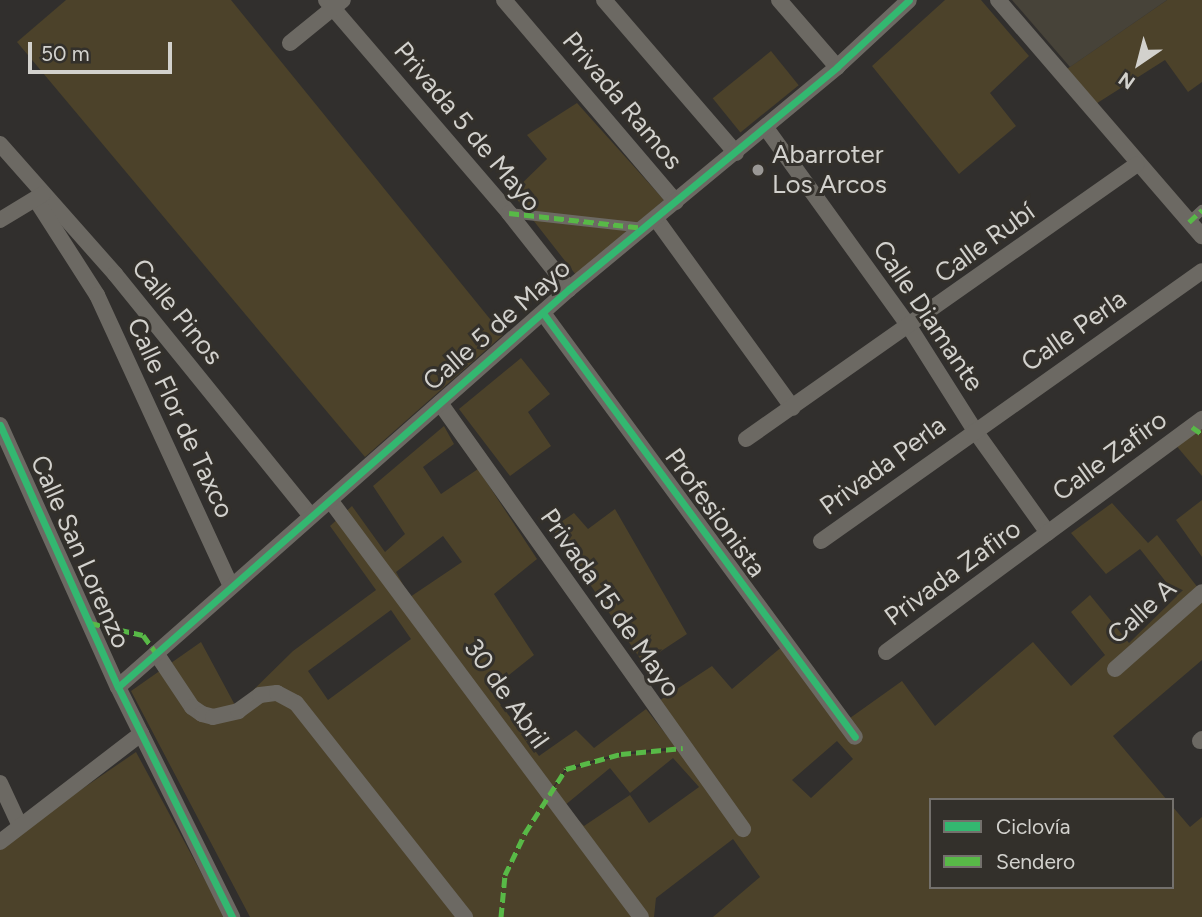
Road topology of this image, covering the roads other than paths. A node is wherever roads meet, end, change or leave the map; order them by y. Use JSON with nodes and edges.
{"nodes":[{"id":1,"x":504,"y":0,"type":"edge"},
{"id":2,"x":604,"y":0,"type":"edge"},
{"id":3,"x":779,"y":0,"type":"edge"},
{"id":4,"x":909,"y":0,"type":"edge"},
{"id":5,"x":998,"y":0,"type":"edge"},
{"id":6,"x":334,"y":3,"type":"edge"},
{"id":7,"x":290,"y":43,"type":"dead end"},
{"id":8,"x":837,"y":67,"type":"junction"},
{"id":9,"x":766,"y":128,"type":"junction"},
{"id":10,"x":0,"y":144,"type":"edge"},
{"id":11,"x":736,"y":153,"type":"junction"},
{"id":12,"x":1136,"y":165,"type":"junction"},
{"id":13,"x":40,"y":197,"type":"junction"},
{"id":14,"x":676,"y":202,"type":"junction"},
{"id":15,"x":1202,"y":210,"type":"edge"},
{"id":16,"x":509,"y":212,"type":"junction"},
{"id":17,"x":0,"y":220,"type":"edge"},
{"id":18,"x":1189,"y":222,"type":"junction"},
{"id":19,"x":650,"y":223,"type":"junction"},
{"id":20,"x":1202,"y":236,"type":"edge"},
{"id":21,"x":1202,"y":271,"type":"edge"},
{"id":22,"x":569,"y":289,"type":"junction"},
{"id":23,"x":542,"y":313,"type":"junction"},
{"id":24,"x":910,"y":328,"type":"junction"},
{"id":25,"x":440,"y":403,"type":"junction"},
{"id":26,"x":793,"y":408,"type":"junction"},
{"id":27,"x":0,"y":425,"type":"edge"},
{"id":28,"x":1199,"y":427,"type":"edge"},
{"id":29,"x":975,"y":431,"type":"junction"},
{"id":30,"x":746,"y":439,"type":"dead end"},
{"id":31,"x":330,"y":500,"type":"junction"},
{"id":32,"x":311,"y":516,"type":"junction"},
{"id":33,"x":1048,"y":533,"type":"junction"},
{"id":34,"x":821,"y":541,"type":"dead end"},
{"id":35,"x":231,"y":587,"type":"junction"},
{"id":36,"x":1202,"y":592,"type":"edge"},
{"id":37,"x":886,"y":652,"type":"dead end"},
{"id":38,"x":156,"y":653,"type":"junction"},
{"id":39,"x":1115,"y":669,"type":"dead end"},
{"id":40,"x":118,"y":687,"type":"junction"},
{"id":41,"x":141,"y":734,"type":"junction"},
{"id":42,"x":855,"y":737,"type":"dead end"},
{"id":43,"x":0,"y":783,"type":"edge"},
{"id":44,"x":20,"y":826,"type":"junction"},
{"id":45,"x":743,"y":829,"type":"dead end"},
{"id":46,"x":0,"y":842,"type":"edge"},
{"id":47,"x":232,"y":917,"type":"edge"},
{"id":48,"x":465,"y":917,"type":"edge"},
{"id":49,"x":641,"y":917,"type":"edge"}],
"edges":[{"from":1,"to":14,"type":"street","name":"Privada Ramos"},
{"from":2,"to":11,"type":"street"},
{"from":3,"to":8,"type":"street"},
{"from":4,"to":8,"type":"street","name":"Calle 5 de Mayo"},
{"from":5,"to":12,"type":"street"},
{"from":6,"to":7,"type":"street"},
{"from":6,"to":16,"type":"street","name":"Privada 5 de Mayo"},
{"from":8,"to":9,"type":"street","name":"Calle 5 de Mayo"},
{"from":9,"to":11,"type":"street","name":"Calle 5 de Mayo"},
{"from":9,"to":24,"type":"street","name":"Calle Diamante"},
{"from":10,"to":13,"type":"street","name":"Calle Pinos"},
{"from":11,"to":14,"type":"street","name":"Calle 5 de Mayo"},
{"from":12,"to":18,"type":"street"},
{"from":12,"to":24,"type":"street","name":"Calle Rubí"},
{"from":13,"to":17,"type":"street"},
{"from":13,"to":32,"type":"street","name":"Calle Pinos"},
{"from":13,"to":35,"type":"street","name":"Calle Flor de Taxco"},
{"from":14,"to":19,"type":"street","name":"Calle 5 de Mayo"},
{"from":15,"to":18,"type":"street"},
{"from":16,"to":19,"type":"street"},
{"from":16,"to":22,"type":"street","name":"Privada 5 de Mayo"},
{"from":18,"to":20,"type":"street"},
{"from":19,"to":22,"type":"street","name":"Calle 5 de Mayo"},
{"from":19,"to":26,"type":"street"},
{"from":21,"to":29,"type":"street","name":"Calle Perla"},
{"from":22,"to":23,"type":"street","name":"Calle 5 de Mayo"},
{"from":23,"to":25,"type":"street","name":"Calle 5 de Mayo"},
{"from":23,"to":42,"type":"street","name":"Profesionista"},
{"from":24,"to":26,"type":"street","name":"Calle Rubí"},
{"from":24,"to":29,"type":"street","name":"Calle Diamante"},
{"from":25,"to":31,"type":"street","name":"Calle 5 de Mayo"},
{"from":25,"to":45,"type":"street","name":"Privada 15 de Mayo"},
{"from":26,"to":30,"type":"street","name":"Calle Rubí"},
{"from":27,"to":40,"type":"street","name":"Calle San Lorenzo"},
{"from":28,"to":33,"type":"street","name":"Calle Zafiro"},
{"from":29,"to":33,"type":"street","name":"Calle Diamante"},
{"from":29,"to":34,"type":"street","name":"Privada Perla"},
{"from":31,"to":32,"type":"street","name":"Calle 5 de Mayo"},
{"from":31,"to":49,"type":"street","name":"30 de Abril"},
{"from":32,"to":35,"type":"street","name":"Calle 5 de Mayo"},
{"from":33,"to":37,"type":"street","name":"Privada Zafiro"},
{"from":35,"to":38,"type":"street","name":"Calle 5 de Mayo"},
{"from":36,"to":39,"type":"street","name":"Calle A"},
{"from":38,"to":40,"type":"street","name":"Calle 5 de Mayo"},
{"from":38,"to":48,"type":"street"},
{"from":40,"to":41,"type":"street","name":"Calle San Lorenzo"},
{"from":41,"to":44,"type":"street"},
{"from":41,"to":47,"type":"street","name":"Calle San Lorenzo"},
{"from":43,"to":44,"type":"street"},
{"from":44,"to":46,"type":"street"}]}
